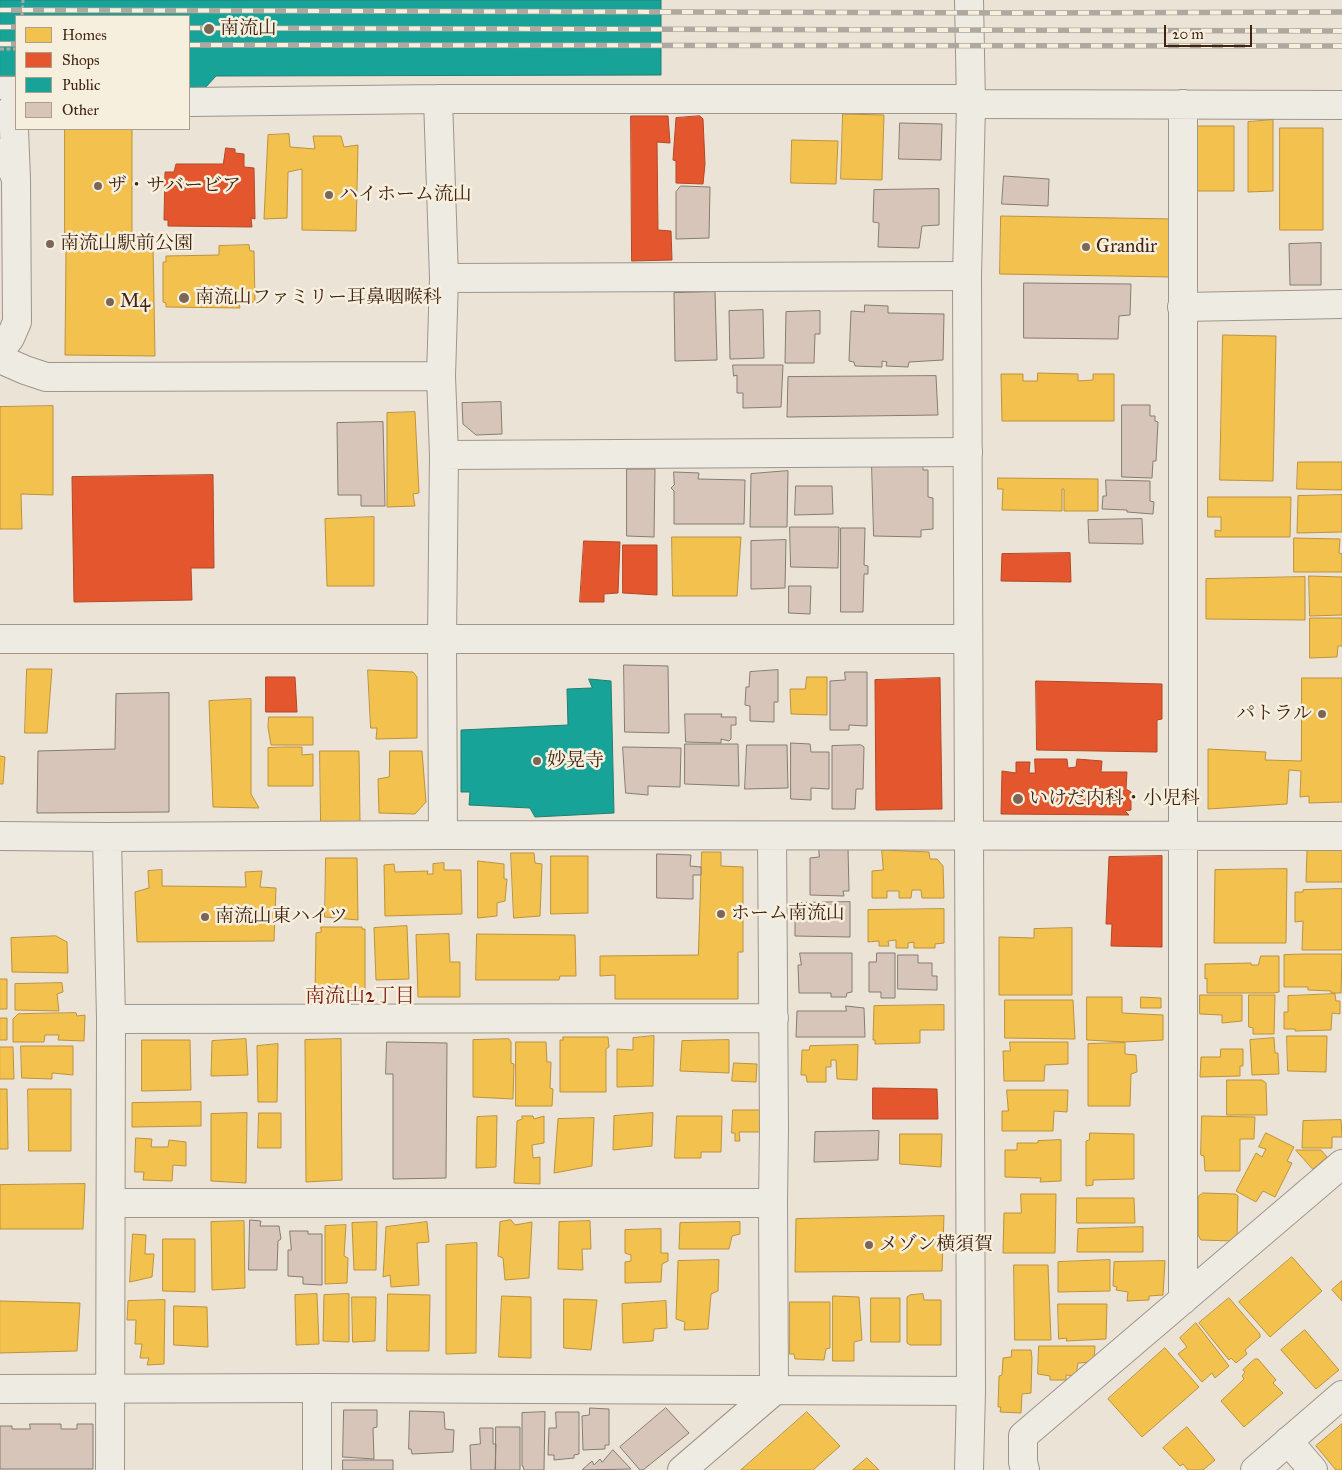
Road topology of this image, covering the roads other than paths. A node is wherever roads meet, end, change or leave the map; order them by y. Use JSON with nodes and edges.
{"nodes":[{"id":1,"x":969,"y":0,"type":"edge"},
{"id":2,"x":0,"y":88,"type":"edge"},
{"id":3,"x":15,"y":88,"type":"edge"},
{"id":4,"x":438,"y":99,"type":"junction"},
{"id":5,"x":15,"y":100,"type":"edge"},
{"id":6,"x":971,"y":101,"type":"junction"},
{"id":7,"x":190,"y":102,"type":"edge"},
{"id":8,"x":1183,"y":104,"type":"junction"},
{"id":9,"x":1342,"y":104,"type":"edge"},
{"id":10,"x":8,"y":128,"type":"edge"},
{"id":11,"x":0,"y":153,"type":"edge"},
{"id":12,"x":16,"y":179,"type":"junction"},
{"id":13,"x":967,"y":276,"type":"junction"},
{"id":14,"x":444,"y":278,"type":"junction"},
{"id":15,"x":1342,"y":304,"type":"edge"},
{"id":16,"x":1182,"y":307,"type":"junction"},
{"id":17,"x":17,"y":322,"type":"junction"},
{"id":18,"x":0,"y":351,"type":"edge"},
{"id":19,"x":0,"y":359,"type":"edge"},
{"id":20,"x":441,"y":376,"type":"junction"},
{"id":21,"x":46,"y":377,"type":"junction"},
{"id":22,"x":968,"y":452,"type":"junction"},
{"id":23,"x":444,"y":455,"type":"junction"},
{"id":24,"x":0,"y":639,"type":"edge"},
{"id":25,"x":967,"y":639,"type":"junction"},
{"id":26,"x":442,"y":640,"type":"junction"},
{"id":27,"x":443,"y":834,"type":"junction"},
{"id":28,"x":1183,"y":835,"type":"junction"},
{"id":29,"x":0,"y":836,"type":"edge"},
{"id":30,"x":772,"y":836,"type":"junction"},
{"id":31,"x":968,"y":836,"type":"junction"},
{"id":32,"x":1342,"y":836,"type":"edge"},
{"id":33,"x":107,"y":837,"type":"junction"},
{"id":34,"x":774,"y":1018,"type":"junction"},
{"id":35,"x":111,"y":1019,"type":"junction"},
{"id":36,"x":1342,"y":1164,"type":"edge"},
{"id":37,"x":111,"y":1203,"type":"junction"},
{"id":38,"x":773,"y":1203,"type":"junction"},
{"id":39,"x":1182,"y":1300,"type":"junction"},
{"id":40,"x":317,"y":1388,"type":"junction"},
{"id":41,"x":0,"y":1389,"type":"edge"},
{"id":42,"x":110,"y":1389,"type":"junction"},
{"id":43,"x":774,"y":1391,"type":"junction"},
{"id":44,"x":971,"y":1391,"type":"junction"},
{"id":45,"x":1342,"y":1395,"type":"edge"},
{"id":46,"x":1288,"y":1441,"type":"junction"},
{"id":47,"x":110,"y":1470,"type":"edge"},
{"id":48,"x":317,"y":1470,"type":"edge"},
{"id":49,"x":682,"y":1470,"type":"edge"},
{"id":50,"x":969,"y":1470,"type":"edge"},
{"id":51,"x":1025,"y":1470,"type":"edge"},
{"id":52,"x":1255,"y":1470,"type":"edge"},
{"id":53,"x":1313,"y":1470,"type":"edge"}],
"edges":[{"from":1,"to":6,"type":"street"},
{"from":2,"to":3,"type":"street"},
{"from":4,"to":6,"type":"street"},
{"from":4,"to":7,"type":"street"},
{"from":4,"to":14,"type":"street"},
{"from":5,"to":10,"type":"street"},
{"from":6,"to":8,"type":"street"},
{"from":6,"to":13,"type":"street"},
{"from":8,"to":9,"type":"street"},
{"from":8,"to":16,"type":"street"},
{"from":10,"to":12,"type":"street"},
{"from":11,"to":12,"type":"street"},
{"from":12,"to":17,"type":"street"},
{"from":13,"to":14,"type":"street"},
{"from":13,"to":22,"type":"street"},
{"from":14,"to":20,"type":"street"},
{"from":15,"to":16,"type":"street"},
{"from":16,"to":28,"type":"street"},
{"from":17,"to":18,"type":"street"},
{"from":17,"to":21,"type":"street"},
{"from":19,"to":21,"type":"street"},
{"from":20,"to":21,"type":"street"},
{"from":20,"to":23,"type":"street"},
{"from":22,"to":23,"type":"street"},
{"from":22,"to":25,"type":"street"},
{"from":23,"to":26,"type":"street"},
{"from":24,"to":26,"type":"street"},
{"from":25,"to":26,"type":"street"},
{"from":25,"to":31,"type":"street"},
{"from":26,"to":27,"type":"street"},
{"from":27,"to":30,"type":"street"},
{"from":27,"to":33,"type":"street"},
{"from":28,"to":31,"type":"street"},
{"from":28,"to":32,"type":"street"},
{"from":28,"to":39,"type":"street"},
{"from":29,"to":33,"type":"street"},
{"from":30,"to":31,"type":"street"},
{"from":30,"to":34,"type":"street"},
{"from":31,"to":44,"type":"street"},
{"from":33,"to":35,"type":"street"},
{"from":34,"to":35,"type":"street"},
{"from":34,"to":38,"type":"street"},
{"from":35,"to":37,"type":"street"},
{"from":36,"to":39,"type":"street"},
{"from":37,"to":38,"type":"street"},
{"from":37,"to":42,"type":"street"},
{"from":38,"to":43,"type":"street"},
{"from":39,"to":51,"type":"street"},
{"from":40,"to":42,"type":"street"},
{"from":40,"to":43,"type":"street"},
{"from":40,"to":48,"type":"street"},
{"from":41,"to":42,"type":"street"},
{"from":42,"to":47,"type":"street"},
{"from":43,"to":44,"type":"street"},
{"from":43,"to":49,"type":"street"},
{"from":44,"to":50,"type":"street"},
{"from":45,"to":46,"type":"street"},
{"from":46,"to":52,"type":"street"},
{"from":46,"to":53,"type":"street"}]}
